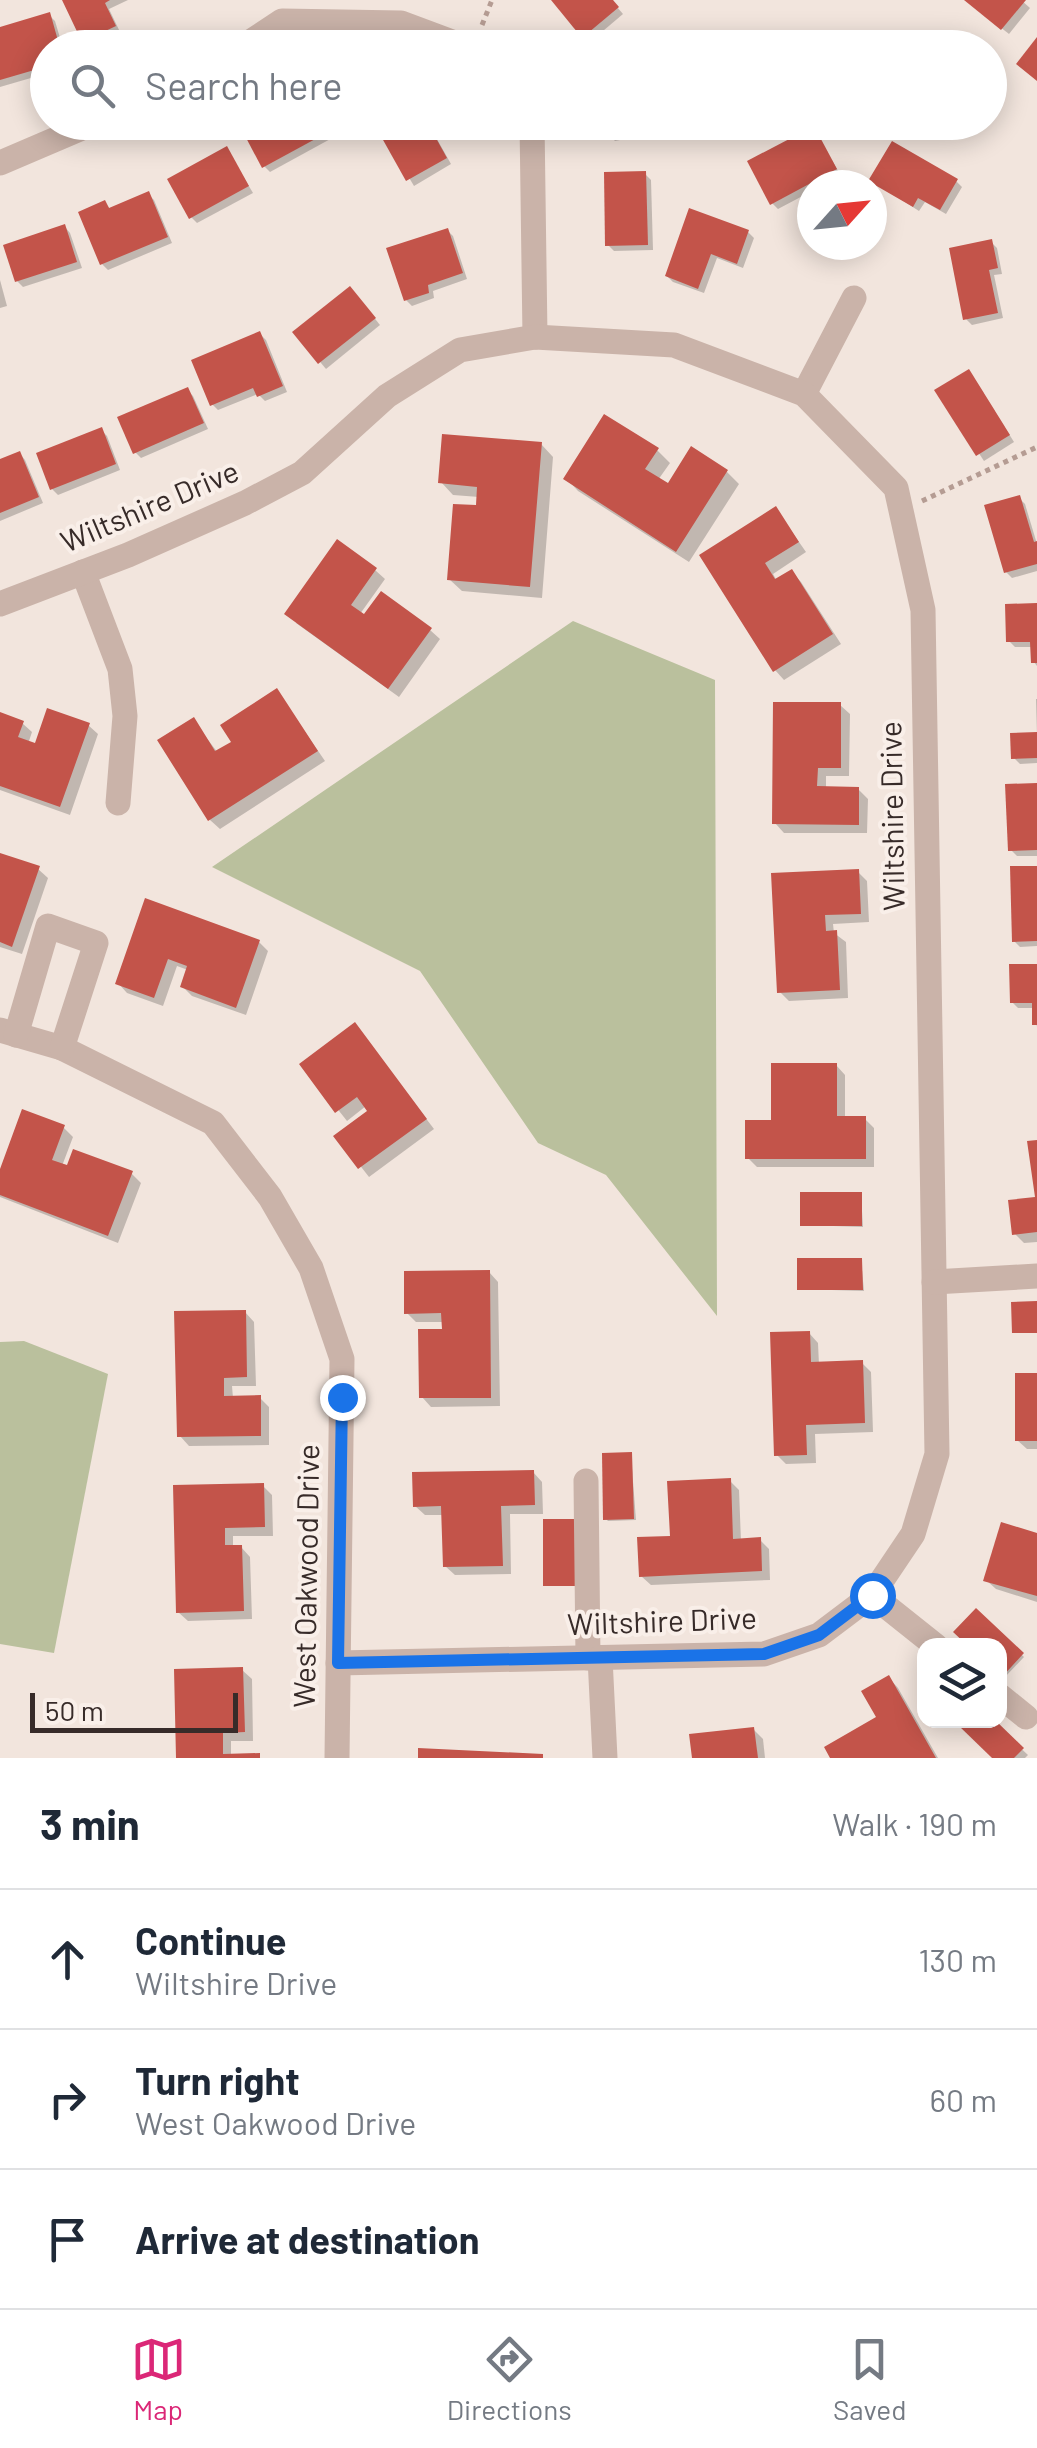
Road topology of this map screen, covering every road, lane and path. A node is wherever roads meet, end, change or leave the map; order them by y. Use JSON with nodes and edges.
{"nodes":[{"id":1,"x":268,"y":30,"type":"edge"},
{"id":2,"x":420,"y":30,"type":"edge"},
{"id":3,"x":55,"y":140,"type":"edge"},
{"id":4,"x":532,"y":140,"type":"edge"},
{"id":5,"x":0,"y":164,"type":"edge"},
{"id":6,"x":854,"y":298,"type":"dead end"},
{"id":7,"x":535,"y":337,"type":"junction"},
{"id":8,"x":804,"y":394,"type":"junction"},
{"id":9,"x":1037,"y":447,"type":"edge"},
{"id":10,"x":900,"y":511,"type":"junction"},
{"id":11,"x":83,"y":572,"type":"junction"},
{"id":12,"x":0,"y":604,"type":"edge"},
{"id":13,"x":118,"y":803,"type":"dead end"},
{"id":14,"x":8,"y":1033,"type":"edge"},
{"id":15,"x":62,"y":1048,"type":"junction"},
{"id":16,"x":1037,"y":1276,"type":"edge"},
{"id":17,"x":934,"y":1282,"type":"junction"},
{"id":18,"x":586,"y":1481,"type":"dead end"},
{"id":19,"x":872,"y":1595,"type":"junction"},
{"id":20,"x":926,"y":1638,"type":"edge"},
{"id":21,"x":594,"y":1658,"type":"junction"},
{"id":22,"x":338,"y":1663,"type":"junction"},
{"id":23,"x":1007,"y":1702,"type":"edge"},
{"id":24,"x":1026,"y":1717,"type":"dead end"},
{"id":25,"x":337,"y":1758,"type":"edge"},
{"id":26,"x":605,"y":1758,"type":"edge"}],
"edges":[{"from":1,"to":2,"type":"street"},
{"from":3,"to":5,"type":"street"},
{"from":4,"to":7,"type":"street"},
{"from":6,"to":8,"type":"street"},
{"from":7,"to":8,"type":"street","name":"Wiltshire Drive"},
{"from":7,"to":11,"type":"street","name":"Wiltshire Drive"},
{"from":8,"to":10,"type":"street","name":"Wiltshire Drive"},
{"from":9,"to":10,"type":"path"},
{"from":10,"to":17,"type":"street","name":"Wiltshire Drive"},
{"from":11,"to":12,"type":"street","name":"Wiltshire Drive"},
{"from":11,"to":13,"type":"street"},
{"from":14,"to":15,"type":"street","name":"West Oakwood Drive"},
{"from":14,"to":15,"type":"street"},
{"from":15,"to":22,"type":"street","name":"West Oakwood Drive"},
{"from":16,"to":17,"type":"street"},
{"from":17,"to":19,"type":"street","name":"Wiltshire Drive"},
{"from":18,"to":21,"type":"street"},
{"from":19,"to":20,"type":"street"},
{"from":19,"to":21,"type":"street","name":"Wiltshire Drive"},
{"from":21,"to":22,"type":"street","name":"Wiltshire Drive"},
{"from":21,"to":26,"type":"street"},
{"from":22,"to":25,"type":"street","name":"West Oakwood Drive"},
{"from":23,"to":24,"type":"street"}]}
